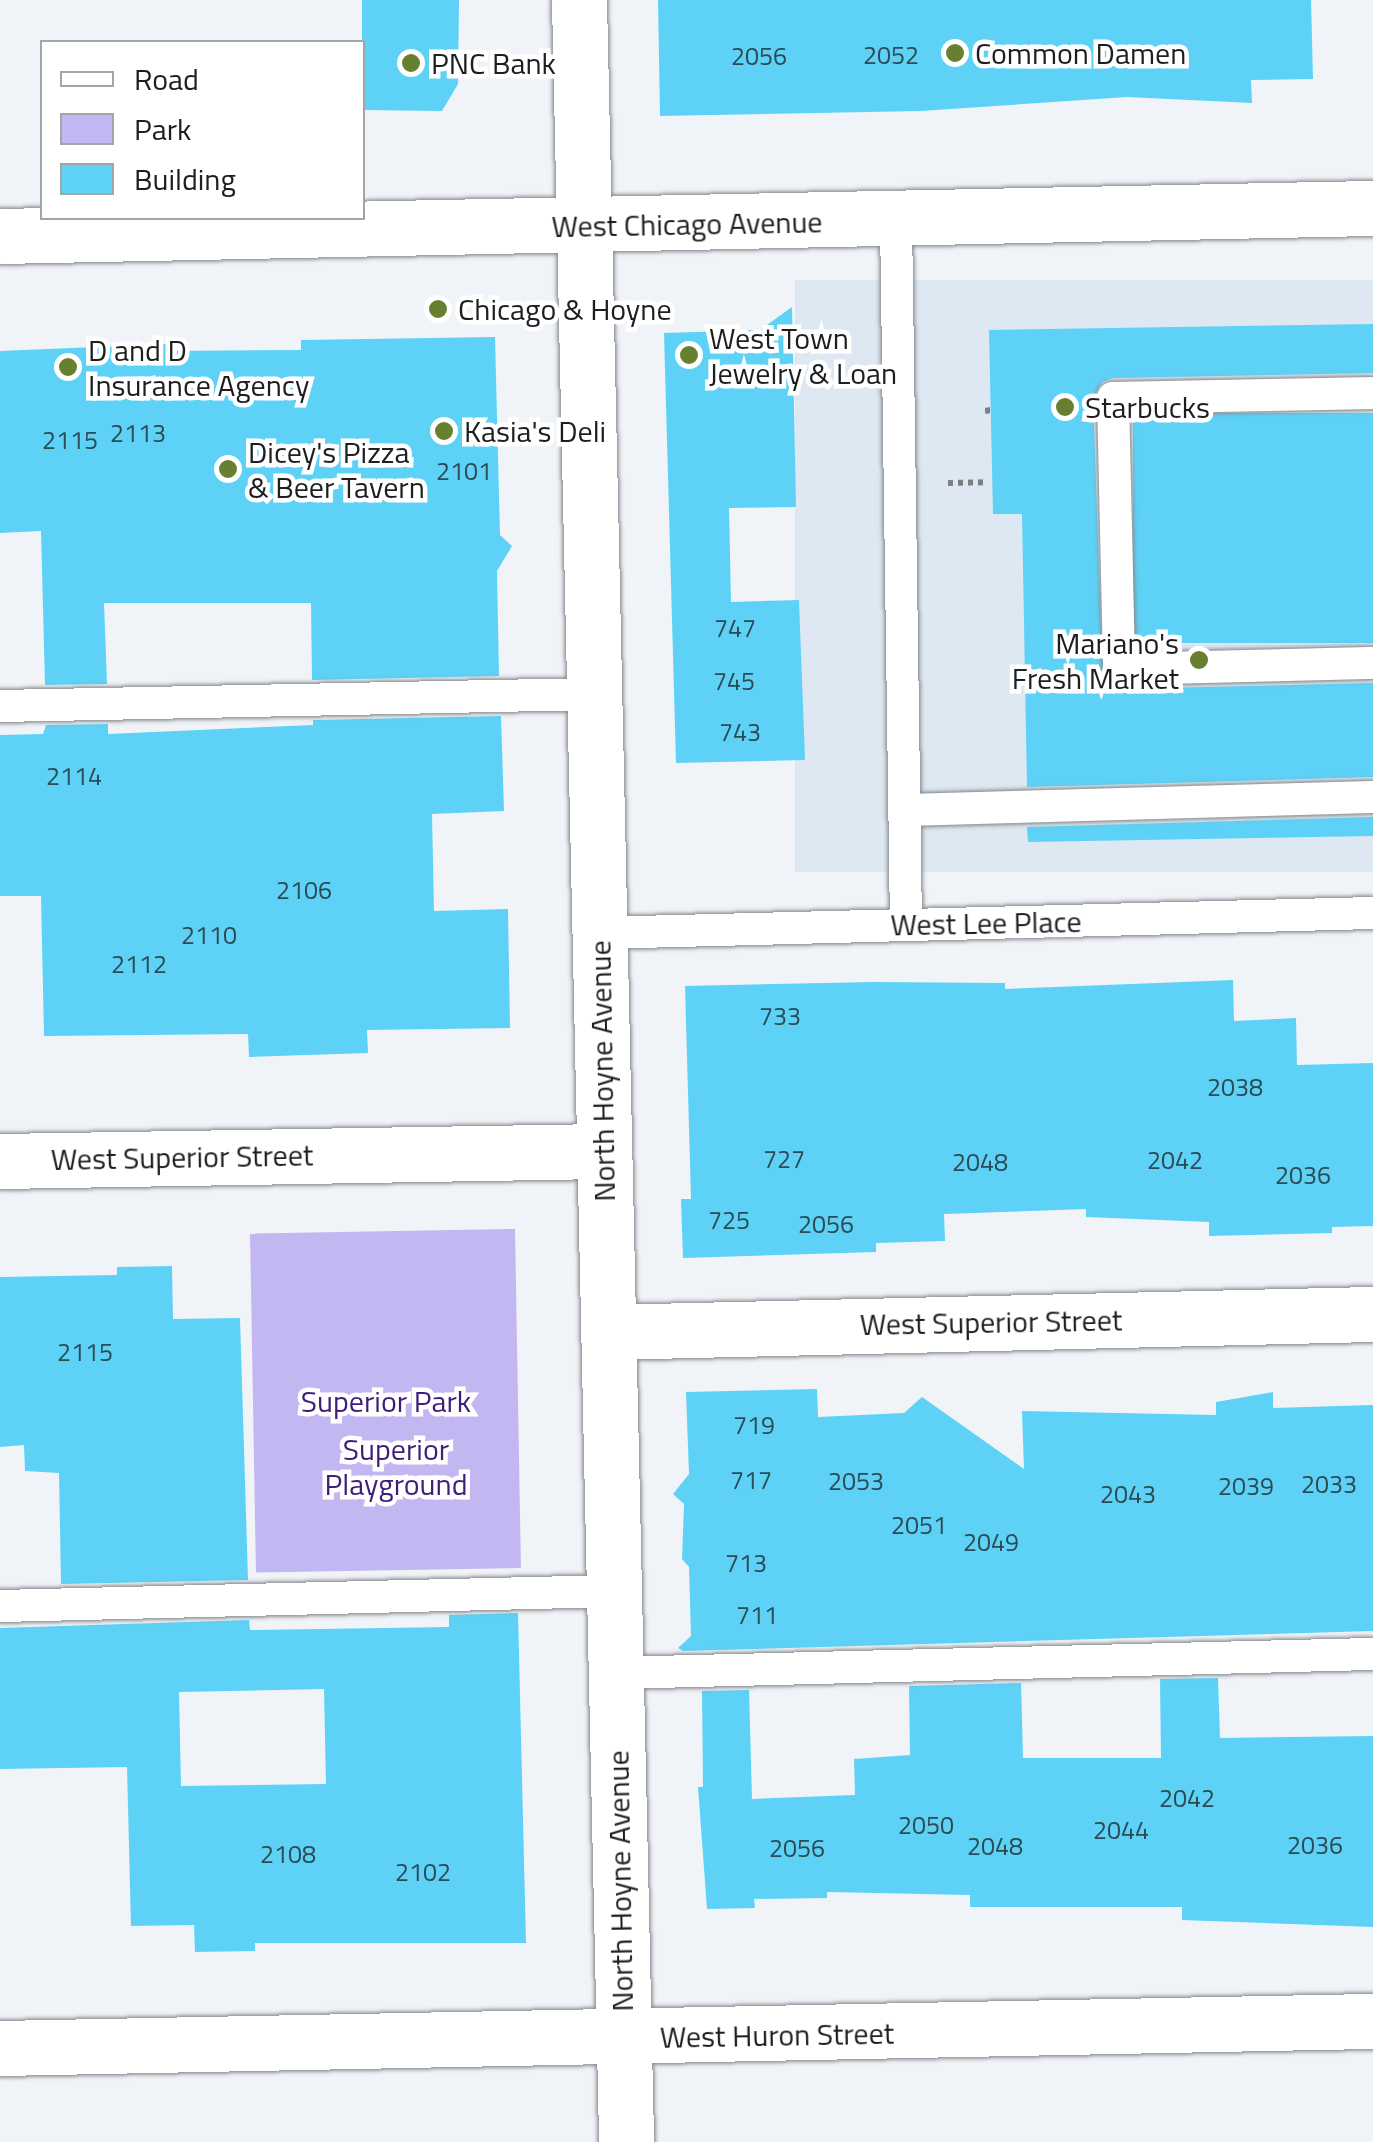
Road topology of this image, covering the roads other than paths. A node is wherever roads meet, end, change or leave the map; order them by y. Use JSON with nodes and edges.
{"nodes":[{"id":1,"x":579,"y":0,"type":"edge"},
{"id":2,"x":1373,"y":208,"type":"edge"},
{"id":3,"x":896,"y":220,"type":"junction"},
{"id":4,"x":584,"y":226,"type":"junction"},
{"id":5,"x":0,"y":236,"type":"edge"},
{"id":6,"x":1373,"y":392,"type":"edge"},
{"id":7,"x":1373,"y":663,"type":"edge"},
{"id":8,"x":594,"y":694,"type":"junction"},
{"id":9,"x":0,"y":706,"type":"edge"},
{"id":10,"x":1373,"y":798,"type":"edge"},
{"id":11,"x":904,"y":810,"type":"junction"},
{"id":12,"x":1373,"y":913,"type":"edge"},
{"id":13,"x":906,"y":924,"type":"junction"},
{"id":14,"x":599,"y":932,"type":"junction"},
{"id":15,"x":604,"y":1151,"type":"junction"},
{"id":16,"x":0,"y":1160,"type":"edge"},
{"id":17,"x":1373,"y":1314,"type":"edge"},
{"id":18,"x":608,"y":1332,"type":"junction"},
{"id":19,"x":613,"y":1591,"type":"junction"},
{"id":20,"x":0,"y":1606,"type":"edge"},
{"id":21,"x":1373,"y":1654,"type":"edge"},
{"id":22,"x":616,"y":1672,"type":"junction"},
{"id":23,"x":1373,"y":2022,"type":"edge"},
{"id":24,"x":624,"y":2039,"type":"junction"},
{"id":25,"x":0,"y":2048,"type":"edge"},
{"id":26,"x":626,"y":2142,"type":"edge"}],
"edges":[{"from":1,"to":4,"type":"street","name":"North Hoyne Avenue"},
{"from":2,"to":3,"type":"street","name":"West Chicago Avenue"},
{"from":3,"to":4,"type":"street","name":"West Chicago Avenue"},
{"from":3,"to":11,"type":"lane"},
{"from":4,"to":5,"type":"street","name":"West Chicago Avenue"},
{"from":4,"to":8,"type":"street","name":"North Hoyne Avenue"},
{"from":6,"to":7,"type":"lane"},
{"from":8,"to":9,"type":"lane"},
{"from":8,"to":14,"type":"street","name":"North Hoyne Avenue"},
{"from":10,"to":11,"type":"lane"},
{"from":11,"to":13,"type":"lane"},
{"from":12,"to":13,"type":"lane","name":"West Lee Place"},
{"from":13,"to":14,"type":"lane","name":"West Lee Place"},
{"from":14,"to":15,"type":"street","name":"North Hoyne Avenue"},
{"from":15,"to":16,"type":"street","name":"West Superior Street"},
{"from":15,"to":18,"type":"street","name":"North Hoyne Avenue"},
{"from":17,"to":18,"type":"street","name":"West Superior Street"},
{"from":18,"to":19,"type":"street","name":"North Hoyne Avenue"},
{"from":19,"to":20,"type":"lane"},
{"from":19,"to":22,"type":"street","name":"North Hoyne Avenue"},
{"from":21,"to":22,"type":"lane"},
{"from":22,"to":24,"type":"street","name":"North Hoyne Avenue"},
{"from":23,"to":24,"type":"street","name":"West Huron Street"},
{"from":24,"to":25,"type":"street","name":"West Huron Street"},
{"from":24,"to":26,"type":"street","name":"North Hoyne Avenue"}]}
